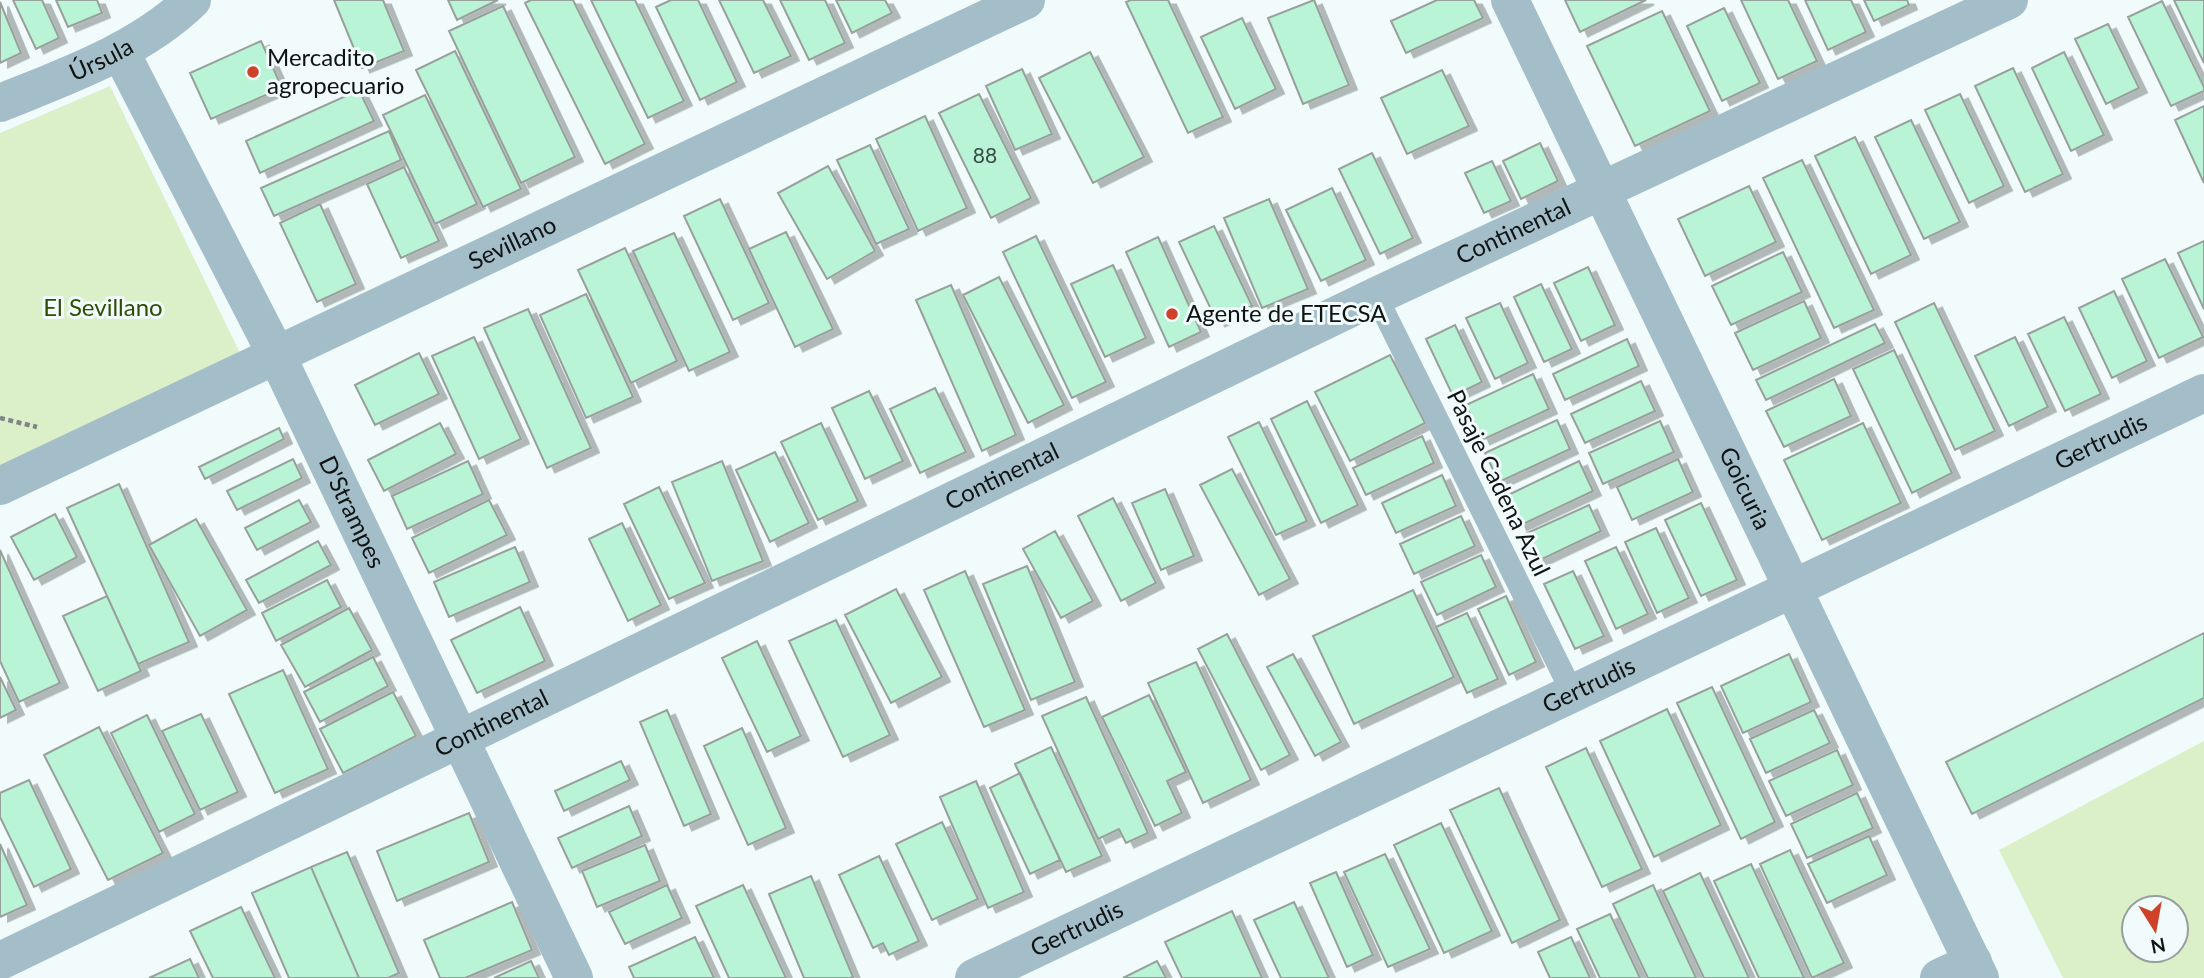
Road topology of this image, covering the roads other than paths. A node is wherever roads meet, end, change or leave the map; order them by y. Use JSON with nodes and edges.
{"nodes":[{"id":1,"x":192,"y":0,"type":"edge"},
{"id":2,"x":1026,"y":0,"type":"edge"},
{"id":3,"x":1510,"y":0,"type":"edge"},
{"id":4,"x":2009,"y":0,"type":"edge"},
{"id":5,"x":120,"y":51,"type":"junction"},
{"id":6,"x":0,"y":103,"type":"edge"},
{"id":7,"x":1603,"y":190,"type":"junction"},
{"id":8,"x":1376,"y":296,"type":"junction"},
{"id":9,"x":277,"y":356,"type":"junction"},
{"id":10,"x":2204,"y":393,"type":"edge"},
{"id":11,"x":0,"y":486,"type":"edge"},
{"id":12,"x":1795,"y":590,"type":"junction"},
{"id":13,"x":1573,"y":694,"type":"junction"},
{"id":14,"x":461,"y":738,"type":"junction"},
{"id":15,"x":0,"y":961,"type":"edge"},
{"id":16,"x":1964,"y":973,"type":"edge"},
{"id":17,"x":574,"y":978,"type":"edge"},
{"id":18,"x":974,"y":978,"type":"edge"}],
"edges":[{"from":1,"to":5,"type":"street","name":"Úrsula"},
{"from":2,"to":9,"type":"street","name":"Sevillano"},
{"from":3,"to":7,"type":"street","name":"Goicuria"},
{"from":4,"to":7,"type":"street","name":"Continental"},
{"from":5,"to":6,"type":"street","name":"Úrsula"},
{"from":5,"to":9,"type":"street","name":"D'Strampes"},
{"from":7,"to":8,"type":"street","name":"Continental"},
{"from":7,"to":12,"type":"street","name":"Goicuria"},
{"from":8,"to":13,"type":"lane","name":"Pasaje Cadena Azul"},
{"from":8,"to":14,"type":"street","name":"Continental"},
{"from":9,"to":11,"type":"street","name":"Sevillano"},
{"from":9,"to":14,"type":"street","name":"D'Strampes"},
{"from":10,"to":12,"type":"street","name":"Gertrudis"},
{"from":12,"to":13,"type":"street","name":"Gertrudis"},
{"from":12,"to":16,"type":"street","name":"Goicuria"},
{"from":13,"to":18,"type":"street","name":"Gertrudis"},
{"from":14,"to":15,"type":"street","name":"Continental"},
{"from":14,"to":17,"type":"street","name":"D'Strampes"}]}
